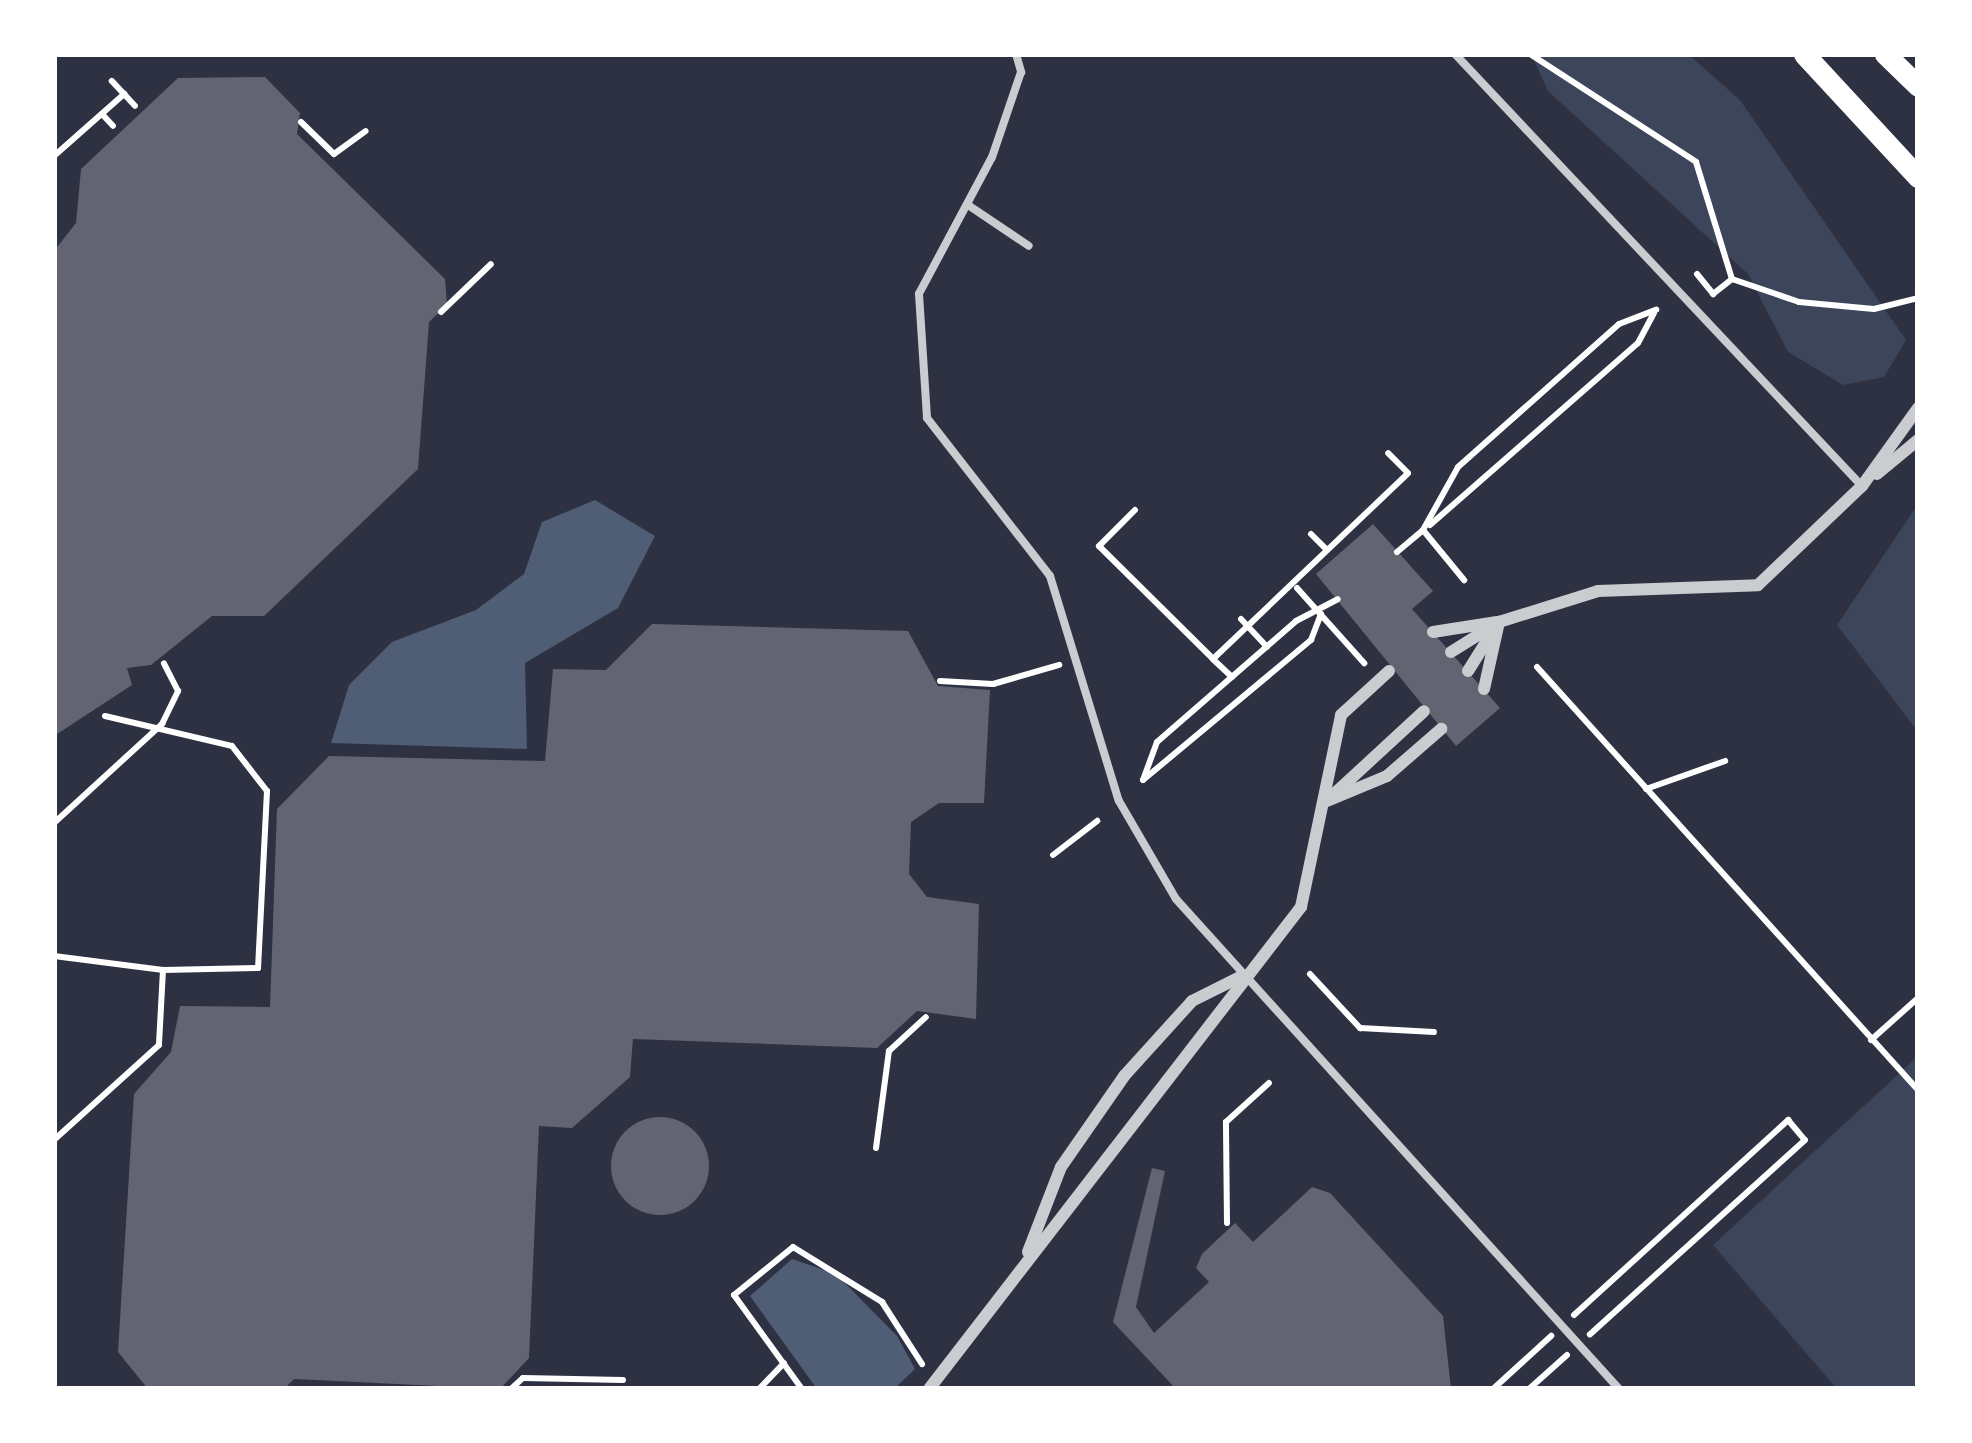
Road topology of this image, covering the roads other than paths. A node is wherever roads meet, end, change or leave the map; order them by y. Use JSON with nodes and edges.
{"nodes":[{"id":1,"x":1016,"y":54,"type":"edge"},
{"id":2,"x":1455,"y":54,"type":"edge"},
{"id":3,"x":1804,"y":54,"type":"edge"},
{"id":4,"x":1885,"y":54,"type":"edge"},
{"id":5,"x":1918,"y":86,"type":"edge"},
{"id":6,"x":1918,"y":177,"type":"edge"},
{"id":7,"x":968,"y":205,"type":"junction"},
{"id":8,"x":1029,"y":246,"type":"dead end"},
{"id":9,"x":1918,"y":408,"type":"edge"},
{"id":10,"x":1918,"y":440,"type":"edge"},
{"id":11,"x":1862,"y":486,"type":"junction"},
{"id":12,"x":1498,"y":622,"type":"junction"},
{"id":13,"x":1433,"y":632,"type":"dead end"},
{"id":14,"x":1451,"y":652,"type":"dead end"},
{"id":15,"x":1390,"y":671,"type":"dead end"},
{"id":16,"x":1468,"y":671,"type":"dead end"},
{"id":17,"x":1484,"y":689,"type":"dead end"},
{"id":18,"x":1424,"y":710,"type":"dead end"},
{"id":19,"x":1441,"y":729,"type":"dead end"},
{"id":20,"x":1327,"y":801,"type":"junction"},
{"id":21,"x":1240,"y":977,"type":"junction"},
{"id":22,"x":1027,"y":1253,"type":"junction"},
{"id":23,"x":929,"y":1389,"type":"edge"},
{"id":24,"x":1619,"y":1389,"type":"edge"}],
"edges":[{"from":1,"to":7,"type":"lane"},
{"from":2,"to":11,"type":"lane"},
{"from":3,"to":6,"type":"main road"},
{"from":4,"to":5,"type":"main road"},
{"from":7,"to":8,"type":"lane"},
{"from":7,"to":21,"type":"lane"},
{"from":9,"to":11,"type":"street"},
{"from":10,"to":11,"type":"street"},
{"from":11,"to":12,"type":"street"},
{"from":12,"to":13,"type":"street"},
{"from":12,"to":14,"type":"street"},
{"from":12,"to":16,"type":"street"},
{"from":12,"to":17,"type":"street"},
{"from":15,"to":20,"type":"street"},
{"from":18,"to":20,"type":"street"},
{"from":19,"to":20,"type":"street"},
{"from":20,"to":21,"type":"street"},
{"from":21,"to":22,"type":"street"},
{"from":21,"to":22,"type":"street"},
{"from":21,"to":24,"type":"lane"},
{"from":22,"to":23,"type":"street"}]}
